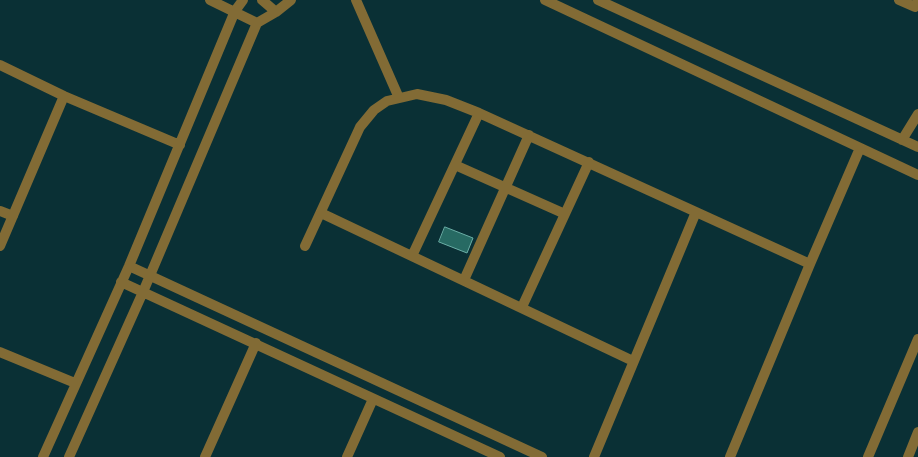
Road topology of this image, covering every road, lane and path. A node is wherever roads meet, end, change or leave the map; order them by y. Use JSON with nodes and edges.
{"nodes":[{"id":1,"x":210,"y":0,"type":"edge"},
{"id":2,"x":243,"y":0,"type":"edge"},
{"id":3,"x":262,"y":0,"type":"edge"},
{"id":4,"x":291,"y":0,"type":"edge"},
{"id":5,"x":356,"y":0,"type":"edge"},
{"id":6,"x":545,"y":0,"type":"edge"},
{"id":7,"x":598,"y":0,"type":"edge"},
{"id":8,"x":899,"y":0,"type":"edge"},
{"id":9,"x":918,"y":0,"type":"edge"},
{"id":10,"x":235,"y":11,"type":"junction"},
{"id":11,"x":276,"y":12,"type":"junction"},
{"id":12,"x":257,"y":23,"type":"junction"},
{"id":13,"x":0,"y":65,"type":"edge"},
{"id":14,"x":64,"y":96,"type":"junction"},
{"id":15,"x":399,"y":98,"type":"junction"},
{"id":16,"x":479,"y":113,"type":"junction"},
{"id":17,"x":918,"y":114,"type":"edge"},
{"id":18,"x":529,"y":135,"type":"junction"},
{"id":19,"x":902,"y":140,"type":"junction"},
{"id":20,"x":180,"y":146,"type":"junction"},
{"id":21,"x":918,"y":147,"type":"edge"},
{"id":22,"x":860,"y":148,"type":"junction"},
{"id":23,"x":589,"y":162,"type":"junction"},
{"id":24,"x":455,"y":165,"type":"junction"},
{"id":25,"x":918,"y":175,"type":"edge"},
{"id":26,"x":505,"y":187,"type":"junction"},
{"id":27,"x":0,"y":211,"type":"edge"},
{"id":28,"x":696,"y":212,"type":"junction"},
{"id":29,"x":321,"y":213,"type":"junction"},
{"id":30,"x":565,"y":214,"type":"junction"},
{"id":31,"x":12,"y":216,"type":"junction"},
{"id":32,"x":0,"y":246,"type":"edge"},
{"id":33,"x":305,"y":246,"type":"dead end"},
{"id":34,"x":412,"y":256,"type":"junction"},
{"id":35,"x":810,"y":264,"type":"junction"},
{"id":36,"x":129,"y":266,"type":"junction"},
{"id":37,"x":150,"y":275,"type":"junction"},
{"id":38,"x":464,"y":280,"type":"junction"},
{"id":39,"x":121,"y":282,"type":"junction"},
{"id":40,"x":143,"y":292,"type":"junction"},
{"id":41,"x":522,"y":307,"type":"junction"},
{"id":42,"x":918,"y":339,"type":"edge"},
{"id":43,"x":256,"y":343,"type":"junction"},
{"id":44,"x":0,"y":352,"type":"edge"},
{"id":45,"x":633,"y":361,"type":"junction"},
{"id":46,"x":75,"y":383,"type":"junction"},
{"id":47,"x":374,"y":399,"type":"junction"},
{"id":48,"x":918,"y":432,"type":"edge"},
{"id":49,"x":43,"y":457,"type":"edge"},
{"id":50,"x":69,"y":457,"type":"edge"},
{"id":51,"x":205,"y":457,"type":"edge"},
{"id":52,"x":347,"y":457,"type":"edge"},
{"id":53,"x":500,"y":457,"type":"edge"},
{"id":54,"x":542,"y":457,"type":"edge"},
{"id":55,"x":594,"y":457,"type":"edge"},
{"id":56,"x":730,"y":457,"type":"edge"},
{"id":57,"x":868,"y":457,"type":"edge"},
{"id":58,"x":908,"y":457,"type":"edge"}],
"edges":[{"from":1,"to":10,"type":"street"},
{"from":2,"to":10,"type":"street"},
{"from":3,"to":11,"type":"street"},
{"from":4,"to":11,"type":"street"},
{"from":5,"to":15,"type":"street"},
{"from":6,"to":22,"type":"street"},
{"from":7,"to":19,"type":"street"},
{"from":8,"to":9,"type":"street"},
{"from":10,"to":12,"type":"street"},
{"from":10,"to":20,"type":"street"},
{"from":11,"to":12,"type":"street"},
{"from":12,"to":37,"type":"street"},
{"from":13,"to":14,"type":"street"},
{"from":14,"to":20,"type":"street"},
{"from":14,"to":31,"type":"street"},
{"from":15,"to":16,"type":"street"},
{"from":15,"to":29,"type":"street"},
{"from":16,"to":18,"type":"street"},
{"from":16,"to":24,"type":"street"},
{"from":17,"to":19,"type":"street"},
{"from":18,"to":23,"type":"street"},
{"from":18,"to":26,"type":"street"},
{"from":19,"to":21,"type":"street"},
{"from":20,"to":36,"type":"street"},
{"from":22,"to":25,"type":"street"},
{"from":22,"to":35,"type":"street"},
{"from":23,"to":28,"type":"street"},
{"from":23,"to":30,"type":"street"},
{"from":24,"to":26,"type":"street"},
{"from":24,"to":34,"type":"street"},
{"from":26,"to":30,"type":"street"},
{"from":26,"to":38,"type":"street"},
{"from":27,"to":31,"type":"street"},
{"from":28,"to":35,"type":"street"},
{"from":28,"to":45,"type":"street"},
{"from":29,"to":33,"type":"street"},
{"from":29,"to":34,"type":"street"},
{"from":30,"to":41,"type":"street"},
{"from":31,"to":32,"type":"street"},
{"from":34,"to":38,"type":"street"},
{"from":35,"to":56,"type":"street"},
{"from":36,"to":37,"type":"street"},
{"from":36,"to":39,"type":"street"},
{"from":37,"to":40,"type":"street"},
{"from":37,"to":54,"type":"street"},
{"from":38,"to":41,"type":"street"},
{"from":39,"to":40,"type":"street"},
{"from":39,"to":46,"type":"street"},
{"from":40,"to":43,"type":"street"},
{"from":40,"to":50,"type":"street"},
{"from":41,"to":45,"type":"street"},
{"from":42,"to":57,"type":"street"},
{"from":43,"to":47,"type":"street"},
{"from":43,"to":51,"type":"street"},
{"from":44,"to":46,"type":"street"},
{"from":45,"to":55,"type":"street"},
{"from":46,"to":49,"type":"street"},
{"from":47,"to":52,"type":"street"},
{"from":47,"to":53,"type":"street"},
{"from":48,"to":58,"type":"street"}]}
